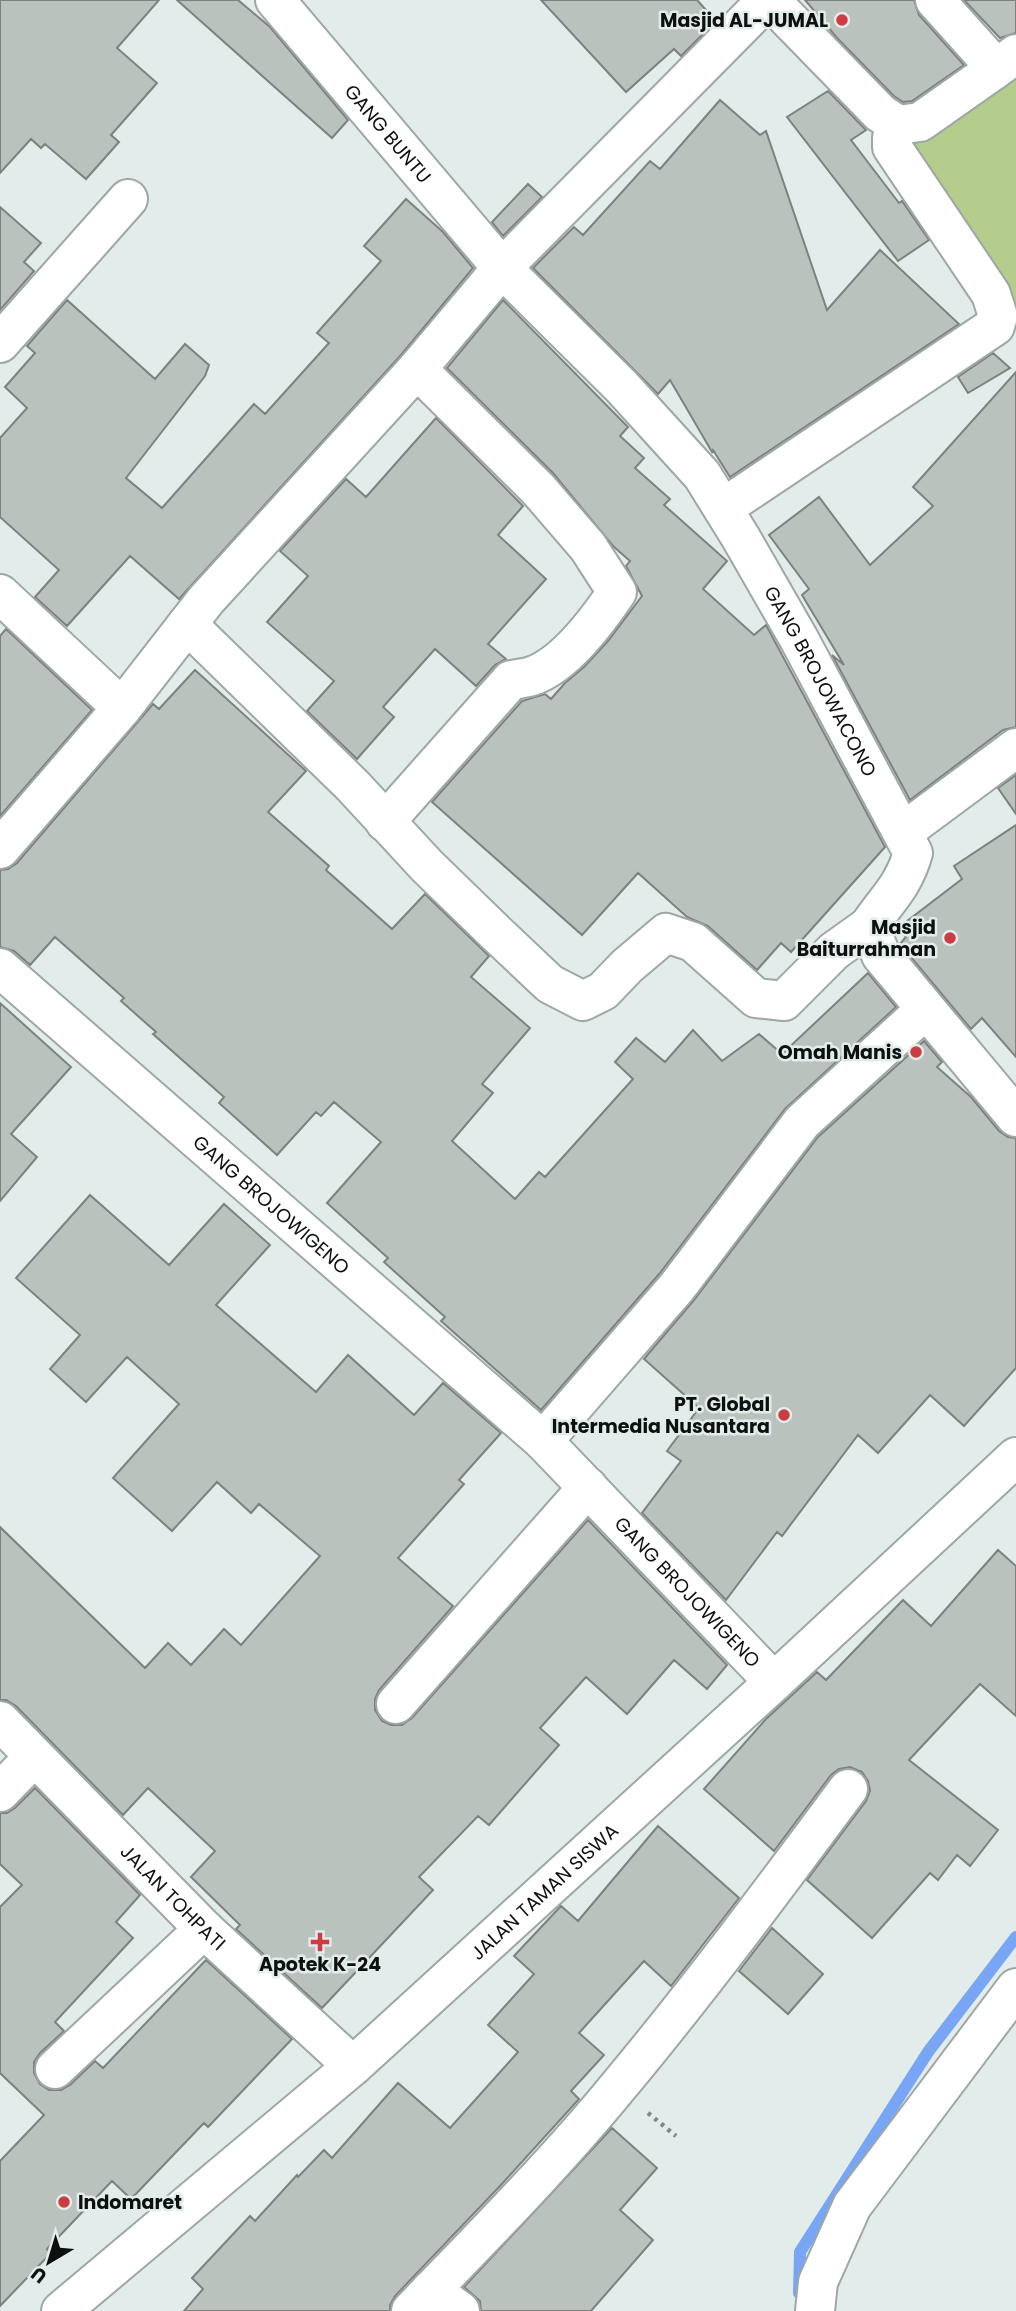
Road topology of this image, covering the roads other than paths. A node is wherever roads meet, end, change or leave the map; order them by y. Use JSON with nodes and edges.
{"nodes":[{"id":1,"x":275,"y":0,"type":"edge"},
{"id":2,"x":769,"y":0,"type":"edge"},
{"id":3,"x":935,"y":0,"type":"edge"},
{"id":4,"x":1005,"y":62,"type":"edge"},
{"id":5,"x":898,"y":125,"type":"junction"},
{"id":6,"x":128,"y":199,"type":"dead end"},
{"id":7,"x":502,"y":268,"type":"junction"},
{"id":8,"x":0,"y":343,"type":"edge"},
{"id":9,"x":417,"y":369,"type":"junction"},
{"id":10,"x":723,"y":509,"type":"junction"},
{"id":11,"x":0,"y":594,"type":"edge"},
{"id":12,"x":187,"y":624,"type":"junction"},
{"id":13,"x":122,"y":708,"type":"junction"},
{"id":14,"x":1016,"y":748,"type":"edge"},
{"id":15,"x":385,"y":822,"type":"junction"},
{"id":16,"x":903,"y":832,"type":"junction"},
{"id":17,"x":0,"y":849,"type":"edge"},
{"id":18,"x":869,"y":926,"type":"junction"},
{"id":19,"x":0,"y":968,"type":"edge"},
{"id":20,"x":925,"y":1010,"type":"junction"},
{"id":21,"x":1016,"y":1117,"type":"edge"},
{"id":22,"x":543,"y":1441,"type":"junction"},
{"id":23,"x":1016,"y":1457,"type":"edge"},
{"id":24,"x":588,"y":1487,"type":"junction"},
{"id":25,"x":774,"y":1682,"type":"junction"},
{"id":26,"x":396,"y":1704,"type":"dead end"},
{"id":27,"x":0,"y":1721,"type":"edge"},
{"id":28,"x":34,"y":1757,"type":"junction"},
{"id":29,"x":848,"y":1788,"type":"dead end"},
{"id":30,"x":0,"y":1792,"type":"edge"},
{"id":31,"x":204,"y":1929,"type":"junction"},
{"id":32,"x":1016,"y":1988,"type":"edge"},
{"id":33,"x":353,"y":2066,"type":"junction"},
{"id":34,"x":55,"y":2069,"type":"dead end"},
{"id":35,"x":434,"y":2304,"type":"edge"},
{"id":36,"x":69,"y":2309,"type":"edge"},
{"id":37,"x":815,"y":2311,"type":"edge"}],
"edges":[{"from":1,"to":7,"type":"street","name":"GANG BUNTU"},
{"from":2,"to":5,"type":"street"},
{"from":2,"to":7,"type":"street"},
{"from":3,"to":4,"type":"street"},
{"from":4,"to":5,"type":"street"},
{"from":5,"to":10,"type":"street"},
{"from":6,"to":8,"type":"street"},
{"from":7,"to":9,"type":"street"},
{"from":7,"to":10,"type":"street","name":"GANG BROJOWACONO"},
{"from":9,"to":12,"type":"street"},
{"from":9,"to":15,"type":"street"},
{"from":10,"to":16,"type":"street","name":"GANG BROJOWACONO"},
{"from":11,"to":13,"type":"street"},
{"from":12,"to":13,"type":"street"},
{"from":12,"to":15,"type":"street"},
{"from":13,"to":17,"type":"street"},
{"from":14,"to":16,"type":"street"},
{"from":15,"to":18,"type":"street","name":"GANG BROJOWACONO"},
{"from":16,"to":18,"type":"street","name":"GANG BROJOWACONO"},
{"from":18,"to":20,"type":"street"},
{"from":19,"to":22,"type":"street","name":"GANG BROJOWIGENO"},
{"from":20,"to":21,"type":"street"},
{"from":20,"to":22,"type":"street"},
{"from":22,"to":24,"type":"street","name":"GANG BROJOWIGENO"},
{"from":23,"to":25,"type":"street","name":"JALAN TAMAN SISWA"},
{"from":24,"to":25,"type":"street","name":"GANG BROJOWIGENO"},
{"from":24,"to":26,"type":"street"},
{"from":25,"to":33,"type":"street","name":"JALAN TAMAN SISWA"},
{"from":27,"to":28,"type":"street","name":"JALAN TOHPATI"},
{"from":28,"to":30,"type":"street"},
{"from":28,"to":31,"type":"street","name":"JALAN TOHPATI"},
{"from":29,"to":35,"type":"street"},
{"from":31,"to":33,"type":"street","name":"JALAN TOHPATI"},
{"from":31,"to":34,"type":"street"},
{"from":32,"to":37,"type":"street"},
{"from":33,"to":36,"type":"street","name":"JALAN TAMAN SISWA"}]}
